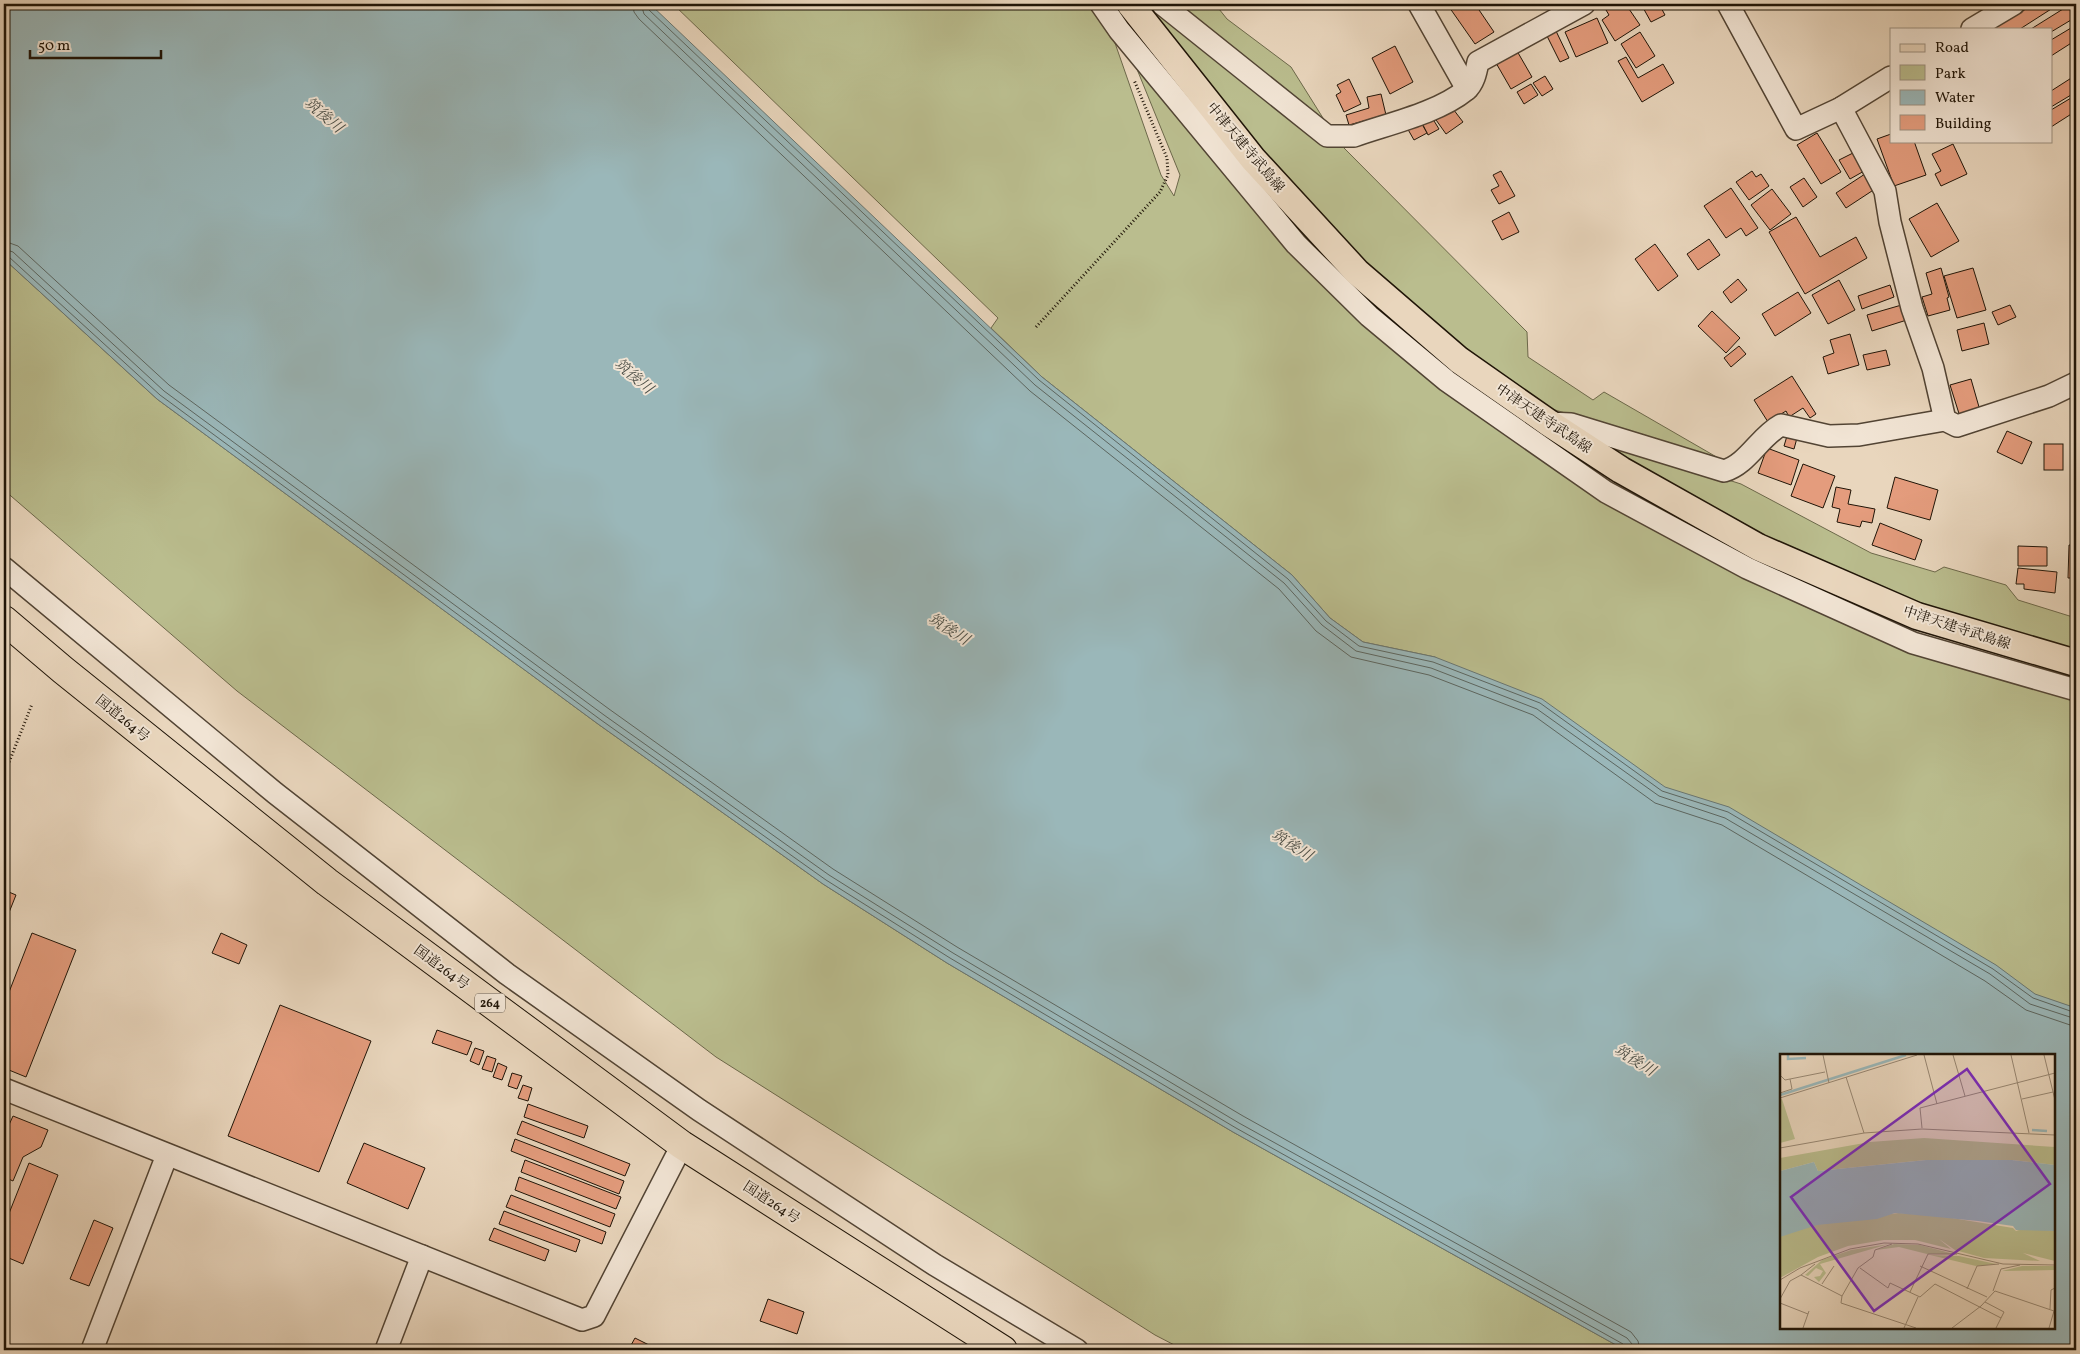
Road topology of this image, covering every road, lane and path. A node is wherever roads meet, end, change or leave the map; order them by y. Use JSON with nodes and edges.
{"nodes":[{"id":1,"x":1101,"y":4,"type":"edge"},
{"id":2,"x":1130,"y":4,"type":"edge"},
{"id":3,"x":1162,"y":4,"type":"edge"},
{"id":4,"x":1419,"y":4,"type":"edge"},
{"id":5,"x":1584,"y":4,"type":"edge"},
{"id":6,"x":1728,"y":4,"type":"edge"},
{"id":7,"x":2014,"y":4,"type":"edge"},
{"id":8,"x":1974,"y":28,"type":"edge"},
{"id":9,"x":1133,"y":77,"type":"dead end"},
{"id":10,"x":1890,"y":78,"type":"edge"},
{"id":11,"x":1466,"y":89,"type":"junction"},
{"id":12,"x":1841,"y":108,"type":"junction"},
{"id":13,"x":1036,"y":327,"type":"dead end"},
{"id":14,"x":2076,"y":383,"type":"edge"},
{"id":15,"x":1946,"y":420,"type":"junction"},
{"id":16,"x":1549,"y":423,"type":"junction"},
{"id":17,"x":4,"y":568,"type":"edge"},
{"id":18,"x":4,"y":620,"type":"edge"},
{"id":19,"x":2076,"y":663,"type":"edge"},
{"id":20,"x":2076,"y":690,"type":"edge"},
{"id":21,"x":32,"y":704,"type":"dead end"},
{"id":22,"x":4,"y":775,"type":"edge"},
{"id":23,"x":4,"y":1089,"type":"edge"},
{"id":24,"x":682,"y":1145,"type":"junction"},
{"id":25,"x":167,"y":1155,"type":"junction"},
{"id":26,"x":422,"y":1256,"type":"junction"},
{"id":27,"x":92,"y":1350,"type":"edge"},
{"id":28,"x":386,"y":1350,"type":"edge"},
{"id":29,"x":1003,"y":1350,"type":"edge"},
{"id":30,"x":1077,"y":1350,"type":"edge"}],
"edges":[{"from":1,"to":20,"type":"street"},
{"from":2,"to":16,"type":"main road","name":"中津天建寺武島線"},
{"from":3,"to":11,"type":"street"},
{"from":4,"to":11,"type":"street"},
{"from":5,"to":11,"type":"street"},
{"from":6,"to":12,"type":"street"},
{"from":7,"to":8,"type":"street"},
{"from":9,"to":13,"type":"path"},
{"from":10,"to":12,"type":"street"},
{"from":12,"to":15,"type":"street"},
{"from":14,"to":15,"type":"street"},
{"from":15,"to":16,"type":"street"},
{"from":16,"to":19,"type":"main road","name":"中津天建寺武島線"},
{"from":17,"to":30,"type":"street"},
{"from":18,"to":24,"type":"highway","name":"国道264号","number":"264"},
{"from":21,"to":22,"type":"path"},
{"from":23,"to":25,"type":"street"},
{"from":24,"to":26,"type":"street"},
{"from":24,"to":29,"type":"highway","name":"国道264号","number":"264"},
{"from":25,"to":26,"type":"street"},
{"from":25,"to":27,"type":"street"},
{"from":26,"to":28,"type":"street"}]}
